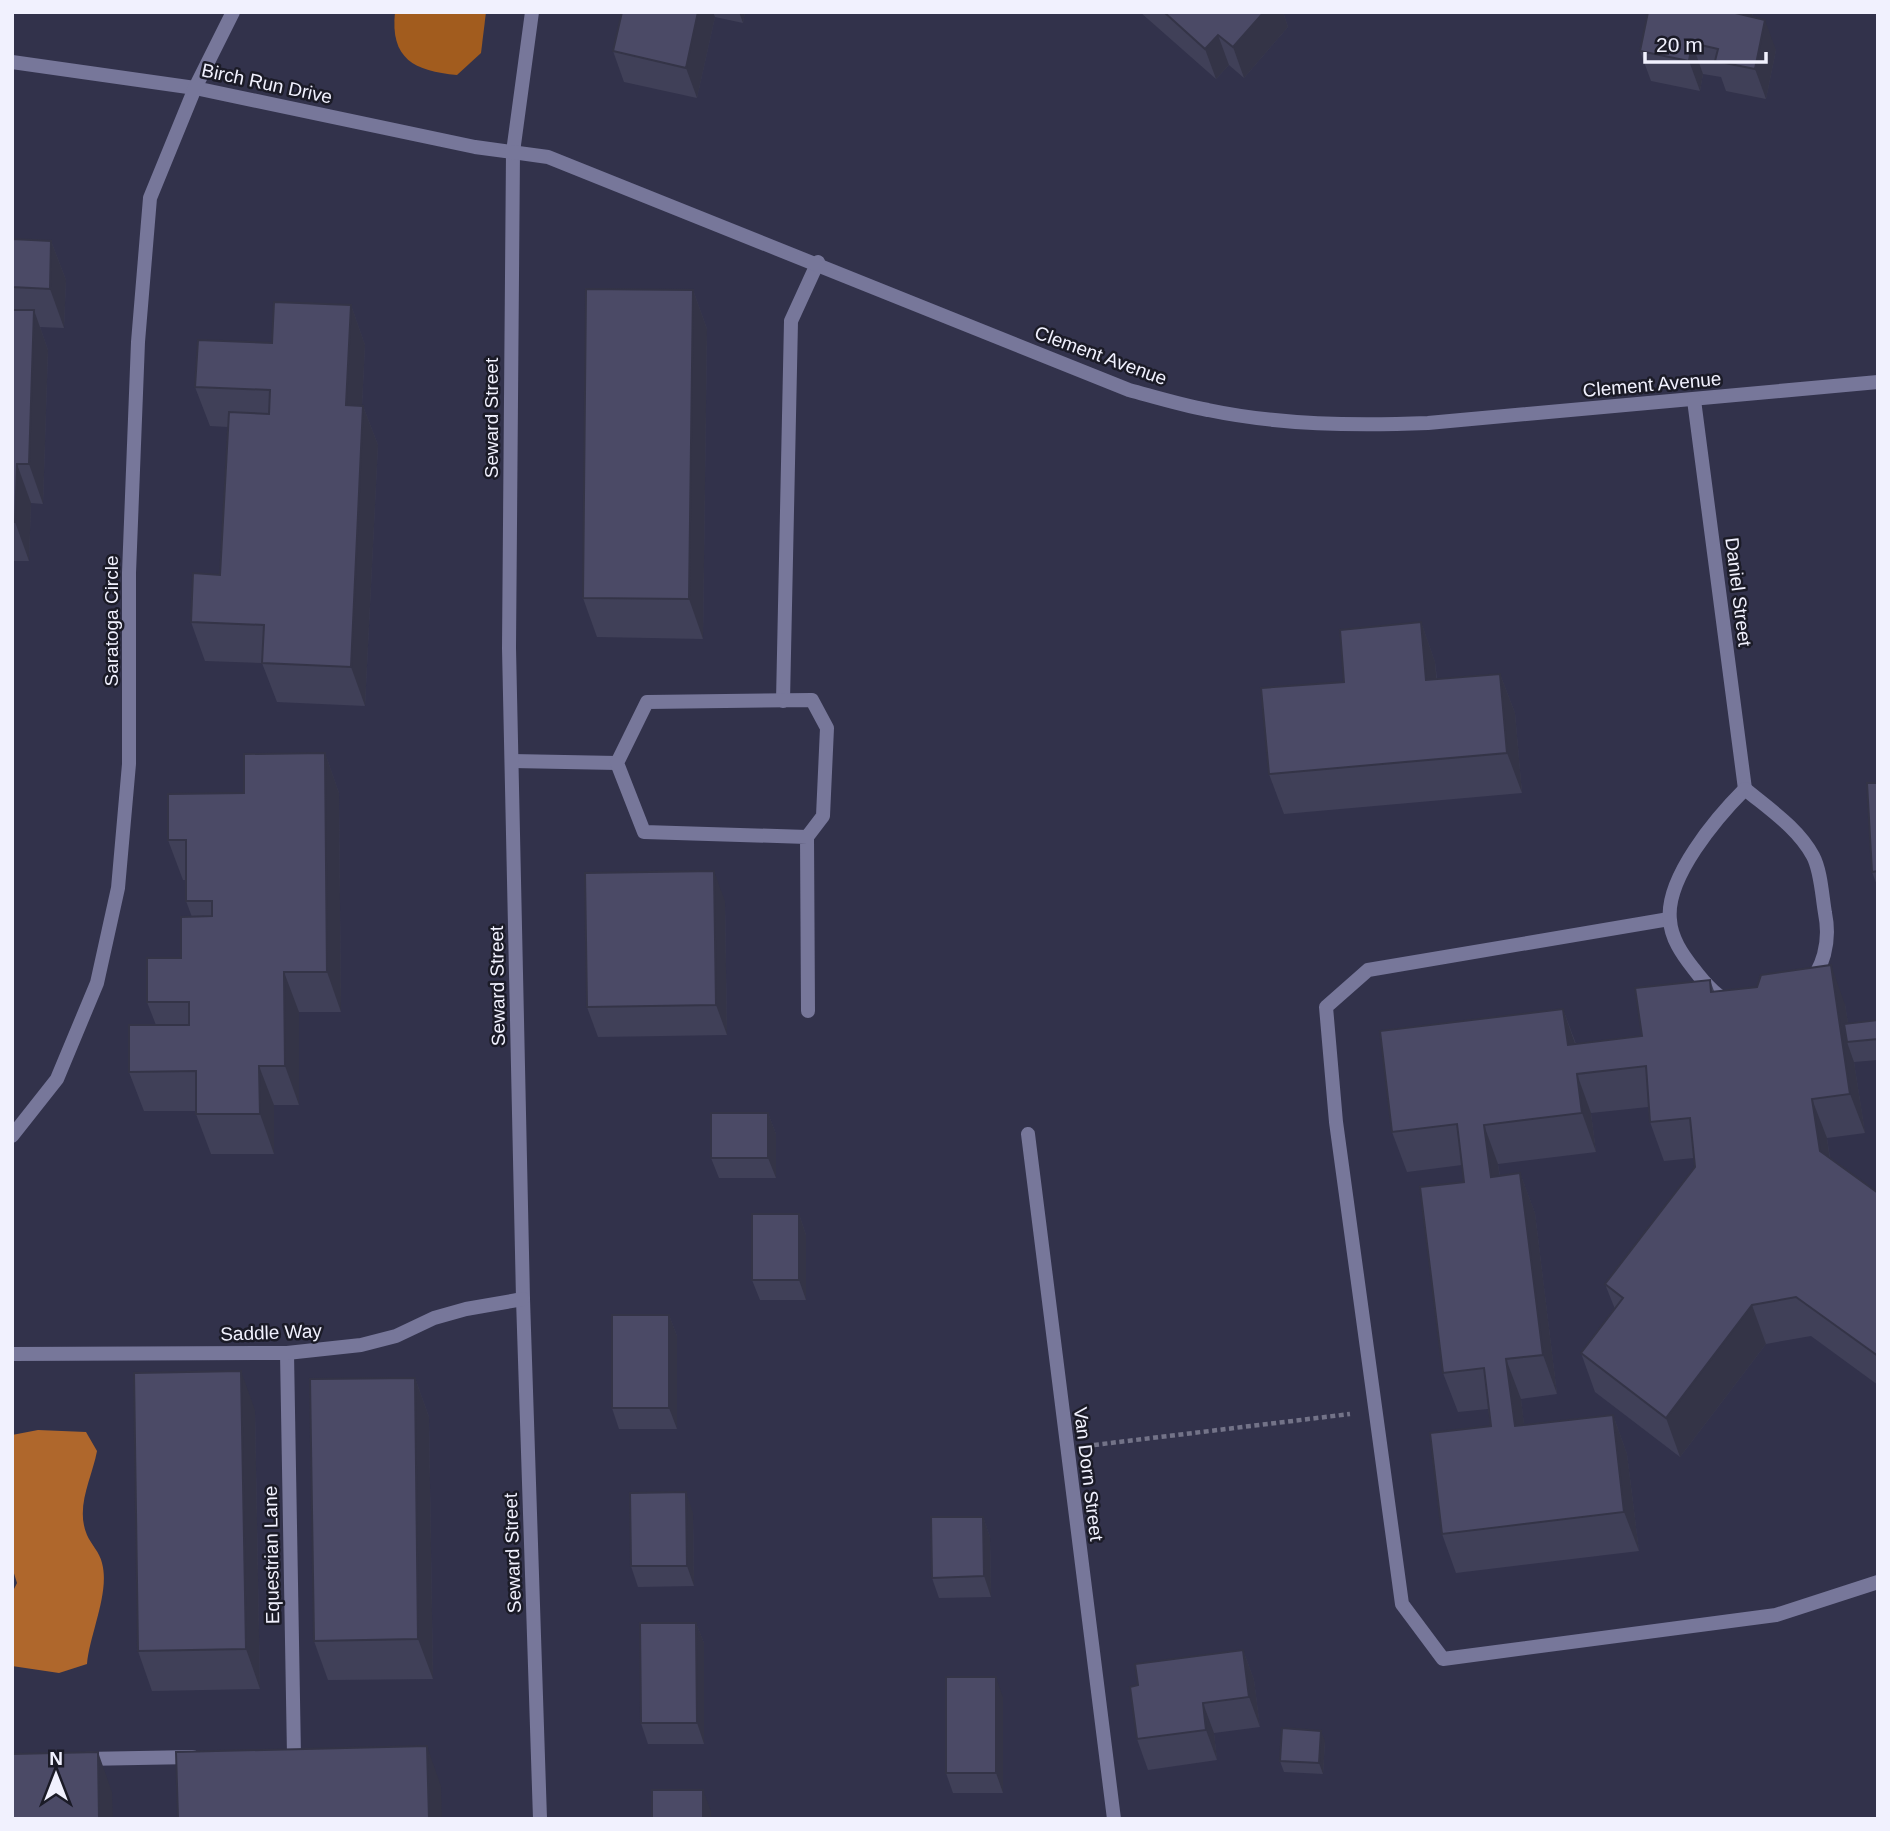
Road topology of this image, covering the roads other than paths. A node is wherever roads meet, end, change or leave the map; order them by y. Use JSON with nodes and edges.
{"nodes":[{"id":1,"x":233,"y":12,"type":"edge"},
{"id":2,"x":532,"y":12,"type":"edge"},
{"id":3,"x":12,"y":62,"type":"edge"},
{"id":4,"x":195,"y":88,"type":"junction"},
{"id":5,"x":513,"y":152,"type":"junction"},
{"id":6,"x":818,"y":262,"type":"junction"},
{"id":7,"x":1878,"y":382,"type":"edge"},
{"id":8,"x":1694,"y":400,"type":"junction"},
{"id":9,"x":783,"y":701,"type":"junction"},
{"id":10,"x":512,"y":761,"type":"junction"},
{"id":11,"x":617,"y":763,"type":"junction"},
{"id":12,"x":1745,"y":789,"type":"junction"},
{"id":13,"x":807,"y":837,"type":"junction"},
{"id":14,"x":1669,"y":919,"type":"junction"},
{"id":15,"x":808,"y":1011,"type":"dead end"},
{"id":16,"x":1028,"y":1134,"type":"dead end"},
{"id":17,"x":12,"y":1136,"type":"edge"},
{"id":18,"x":523,"y":1299,"type":"junction"},
{"id":19,"x":287,"y":1353,"type":"junction"},
{"id":20,"x":12,"y":1354,"type":"edge"},
{"id":21,"x":1878,"y":1582,"type":"edge"},
{"id":22,"x":294,"y":1756,"type":"edge"},
{"id":23,"x":213,"y":1757,"type":"edge"},
{"id":24,"x":66,"y":1759,"type":"edge"},
{"id":25,"x":540,"y":1819,"type":"edge"},
{"id":26,"x":1114,"y":1819,"type":"edge"}],
"edges":[{"from":1,"to":4,"type":"street","name":"Saratoga Circle"},
{"from":2,"to":5,"type":"street","name":"Seward Street"},
{"from":3,"to":4,"type":"street","name":"Birch Run Drive"},
{"from":4,"to":5,"type":"street","name":"Birch Run Drive"},
{"from":4,"to":17,"type":"street","name":"Saratoga Circle"},
{"from":5,"to":6,"type":"street","name":"Clement Avenue"},
{"from":5,"to":10,"type":"street","name":"Seward Street"},
{"from":6,"to":8,"type":"street","name":"Clement Avenue"},
{"from":6,"to":9,"type":"street"},
{"from":7,"to":8,"type":"street","name":"Clement Avenue"},
{"from":8,"to":12,"type":"street","name":"Daniel Street"},
{"from":9,"to":11,"type":"street"},
{"from":9,"to":13,"type":"street"},
{"from":10,"to":11,"type":"street"},
{"from":10,"to":18,"type":"street","name":"Seward Street"},
{"from":11,"to":13,"type":"street"},
{"from":12,"to":14,"type":"street"},
{"from":12,"to":14,"type":"street"},
{"from":13,"to":15,"type":"street"},
{"from":14,"to":21,"type":"street"},
{"from":16,"to":26,"type":"street","name":"Van Dorn Street"},
{"from":18,"to":19,"type":"street","name":"Saddle Way"},
{"from":18,"to":25,"type":"street","name":"Seward Street"},
{"from":19,"to":20,"type":"street","name":"Saddle Way"},
{"from":19,"to":22,"type":"street","name":"Equestrian Lane"},
{"from":23,"to":24,"type":"street"}]}
